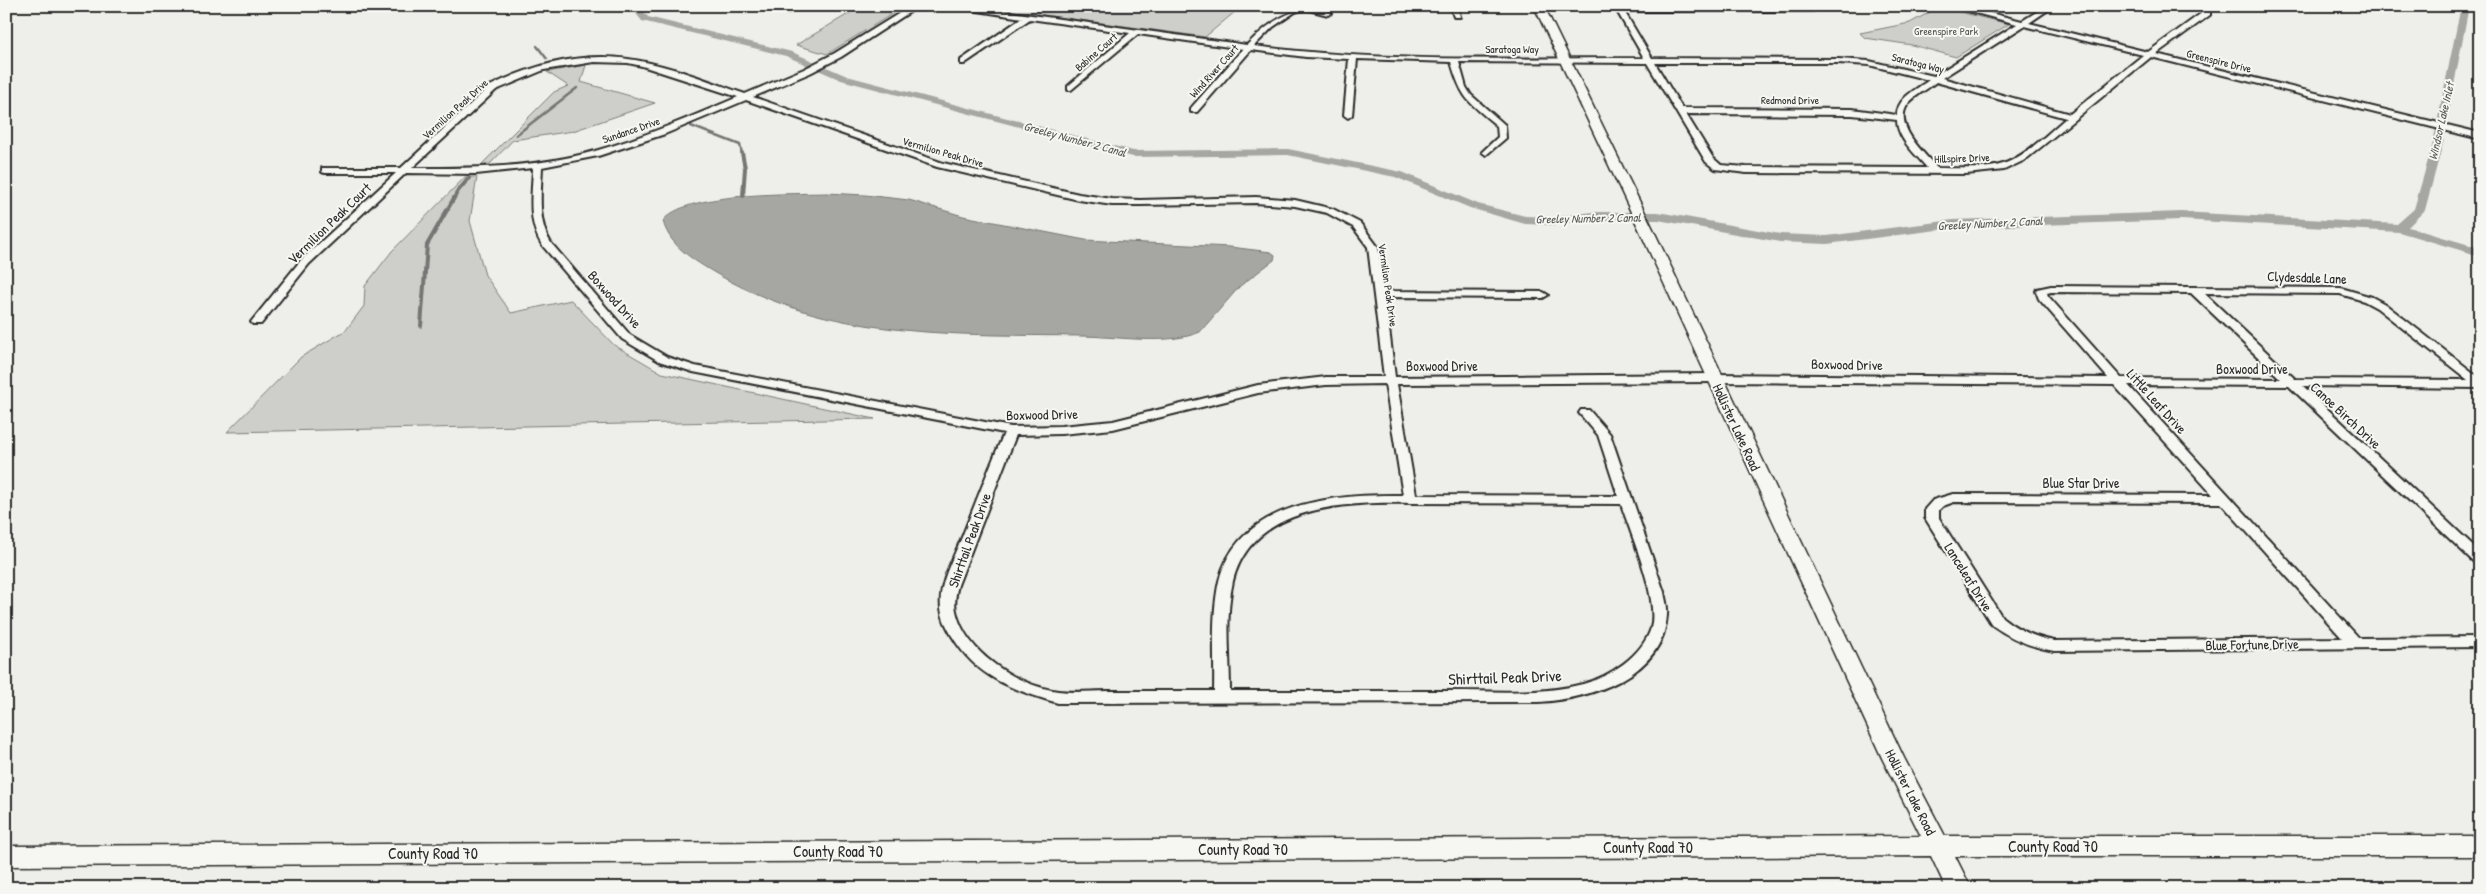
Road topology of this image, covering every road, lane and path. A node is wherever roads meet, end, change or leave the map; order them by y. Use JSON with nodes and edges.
{"nodes":[{"id":1,"x":916,"y":6,"type":"edge"},
{"id":2,"x":949,"y":6,"type":"edge"},
{"id":3,"x":1300,"y":6,"type":"edge"},
{"id":4,"x":1454,"y":6,"type":"edge"},
{"id":5,"x":1539,"y":6,"type":"edge"},
{"id":6,"x":1836,"y":6,"type":"edge"},
{"id":7,"x":1952,"y":6,"type":"edge"},
{"id":8,"x":2051,"y":6,"type":"edge"},
{"id":9,"x":2206,"y":6,"type":"edge"},
{"id":10,"x":1618,"y":8,"type":"edge"},
{"id":11,"x":1328,"y":13,"type":"dead end"},
{"id":12,"x":1457,"y":16,"type":"dead end"},
{"id":13,"x":1028,"y":17,"type":"junction"},
{"id":14,"x":2023,"y":23,"type":"junction"},
{"id":15,"x":1136,"y":32,"type":"junction"},
{"id":16,"x":1250,"y":48,"type":"junction"},
{"id":17,"x":2149,"y":55,"type":"junction"},
{"id":18,"x":1353,"y":58,"type":"junction"},
{"id":19,"x":1454,"y":60,"type":"junction"},
{"id":20,"x":1564,"y":60,"type":"junction"},
{"id":21,"x":1648,"y":60,"type":"junction"},
{"id":22,"x":964,"y":62,"type":"dead end"},
{"id":23,"x":1935,"y":79,"type":"junction"},
{"id":24,"x":1071,"y":88,"type":"dead end"},
{"id":25,"x":746,"y":96,"type":"junction"},
{"id":26,"x":1194,"y":110,"type":"dead end"},
{"id":27,"x":1679,"y":111,"type":"junction"},
{"id":28,"x":1348,"y":115,"type":"dead end"},
{"id":29,"x":2071,"y":117,"type":"junction"},
{"id":30,"x":1900,"y":118,"type":"junction"},
{"id":31,"x":2476,"y":135,"type":"edge"},
{"id":32,"x":1486,"y":152,"type":"dead end"},
{"id":33,"x":538,"y":165,"type":"junction"},
{"id":34,"x":325,"y":170,"type":"dead end"},
{"id":35,"x":1934,"y":170,"type":"junction"},
{"id":36,"x":404,"y":171,"type":"junction"},
{"id":37,"x":2194,"y":290,"type":"junction"},
{"id":38,"x":1379,"y":294,"type":"junction"},
{"id":39,"x":1543,"y":295,"type":"dead end"},
{"id":40,"x":257,"y":322,"type":"dead end"},
{"id":41,"x":1714,"y":378,"type":"junction"},
{"id":42,"x":1390,"y":380,"type":"junction"},
{"id":43,"x":2119,"y":382,"type":"junction"},
{"id":44,"x":2290,"y":383,"type":"junction"},
{"id":45,"x":2480,"y":384,"type":"edge"},
{"id":46,"x":1585,"y":413,"type":"dead end"},
{"id":47,"x":1011,"y":431,"type":"junction"},
{"id":48,"x":1410,"y":499,"type":"junction"},
{"id":49,"x":2224,"y":499,"type":"junction"},
{"id":50,"x":1625,"y":500,"type":"junction"},
{"id":51,"x":1938,"y":503,"type":"joint"},
{"id":52,"x":2480,"y":560,"type":"edge"},
{"id":53,"x":2026,"y":640,"type":"joint"},
{"id":54,"x":2480,"y":642,"type":"edge"},
{"id":55,"x":2355,"y":643,"type":"junction"},
{"id":56,"x":1222,"y":696,"type":"junction"},
{"id":57,"x":1938,"y":846,"type":"junction"},
{"id":58,"x":2480,"y":846,"type":"edge"},
{"id":59,"x":6,"y":856,"type":"edge"},
{"id":60,"x":1959,"y":888,"type":"edge"}],
"edges":[{"from":1,"to":25,"type":"street","name":"Sundance Drive"},
{"from":2,"to":13,"type":"street","name":"Saratoga Way"},
{"from":3,"to":11,"type":"street"},
{"from":3,"to":16,"type":"street","name":"Wind River Court"},
{"from":4,"to":12,"type":"street"},
{"from":5,"to":20,"type":"street","name":"Hollister Lake Road"},
{"from":6,"to":10,"type":"street"},
{"from":7,"to":14,"type":"street","name":"Greenspire Drive"},
{"from":8,"to":14,"type":"street"},
{"from":9,"to":17,"type":"street","name":"Hillspire Drive"},
{"from":10,"to":21,"type":"street"},
{"from":13,"to":15,"type":"street","name":"Saratoga Way"},
{"from":13,"to":22,"type":"street"},
{"from":14,"to":17,"type":"street","name":"Greenspire Drive"},
{"from":14,"to":23,"type":"street"},
{"from":15,"to":16,"type":"street","name":"Saratoga Way"},
{"from":15,"to":24,"type":"street","name":"Babine Court"},
{"from":16,"to":18,"type":"street","name":"Saratoga Way"},
{"from":16,"to":26,"type":"street","name":"Wind River Court"},
{"from":17,"to":29,"type":"street","name":"Hillspire Drive"},
{"from":17,"to":31,"type":"street","name":"Greenspire Drive"},
{"from":18,"to":19,"type":"street","name":"Saratoga Way"},
{"from":18,"to":28,"type":"street"},
{"from":19,"to":20,"type":"street","name":"Saratoga Way"},
{"from":19,"to":32,"type":"street"},
{"from":20,"to":21,"type":"street","name":"Saratoga Way"},
{"from":20,"to":41,"type":"street","name":"Hollister Lake Road"},
{"from":21,"to":23,"type":"street","name":"Saratoga Way"},
{"from":21,"to":27,"type":"street"},
{"from":23,"to":29,"type":"street","name":"Saratoga Way"},
{"from":23,"to":30,"type":"street"},
{"from":25,"to":33,"type":"street","name":"Sundance Drive"},
{"from":25,"to":36,"type":"street","name":"Vermilion Peak Drive"},
{"from":25,"to":38,"type":"street","name":"Vermilion Peak Drive"},
{"from":27,"to":30,"type":"street","name":"Redmond Drive"},
{"from":27,"to":35,"type":"street","name":"Hillspire Drive"},
{"from":29,"to":35,"type":"street","name":"Hillspire Drive"},
{"from":30,"to":35,"type":"street"},
{"from":33,"to":36,"type":"street","name":"Sundance Drive"},
{"from":33,"to":47,"type":"street","name":"Boxwood Drive"},
{"from":34,"to":36,"type":"street","name":"Sundance Drive"},
{"from":36,"to":40,"type":"street","name":"Vermilion Peak Court"},
{"from":37,"to":43,"type":"street","name":"Little Leaf Drive"},
{"from":37,"to":44,"type":"street","name":"Canoe Birch Drive"},
{"from":37,"to":45,"type":"street","name":"Clydesdale Lane"},
{"from":38,"to":39,"type":"street"},
{"from":38,"to":42,"type":"street","name":"Vermilion Peak Drive"},
{"from":41,"to":42,"type":"street","name":"Boxwood Drive"},
{"from":41,"to":43,"type":"street","name":"Boxwood Drive"},
{"from":41,"to":57,"type":"street","name":"Hollister Lake Road"},
{"from":42,"to":47,"type":"street","name":"Boxwood Drive"},
{"from":42,"to":48,"type":"street"},
{"from":43,"to":44,"type":"street","name":"Boxwood Drive"},
{"from":43,"to":49,"type":"street","name":"Little Leaf Drive"},
{"from":44,"to":45,"type":"street","name":"Boxwood Drive"},
{"from":44,"to":52,"type":"street","name":"Canoe Birch Drive"},
{"from":46,"to":50,"type":"street","name":"Shirttail Peak Drive"},
{"from":47,"to":56,"type":"street","name":"Shirttail Peak Drive"},
{"from":48,"to":50,"type":"street"},
{"from":48,"to":56,"type":"street"},
{"from":49,"to":51,"type":"street","name":"Blue Star Drive"},
{"from":49,"to":55,"type":"street","name":"Little Leaf Drive"},
{"from":50,"to":56,"type":"street","name":"Shirttail Peak Drive"},
{"from":51,"to":53,"type":"street","name":"Lanceleaf Drive"},
{"from":53,"to":55,"type":"street","name":"Blue Fortune Drive"},
{"from":54,"to":55,"type":"street","name":"Blue Fortune Drive"},
{"from":57,"to":58,"type":"street","name":"County Road 70"},
{"from":57,"to":59,"type":"street","name":"County Road 70"},
{"from":57,"to":60,"type":"street","name":"Hollister Lake Road"}]}
